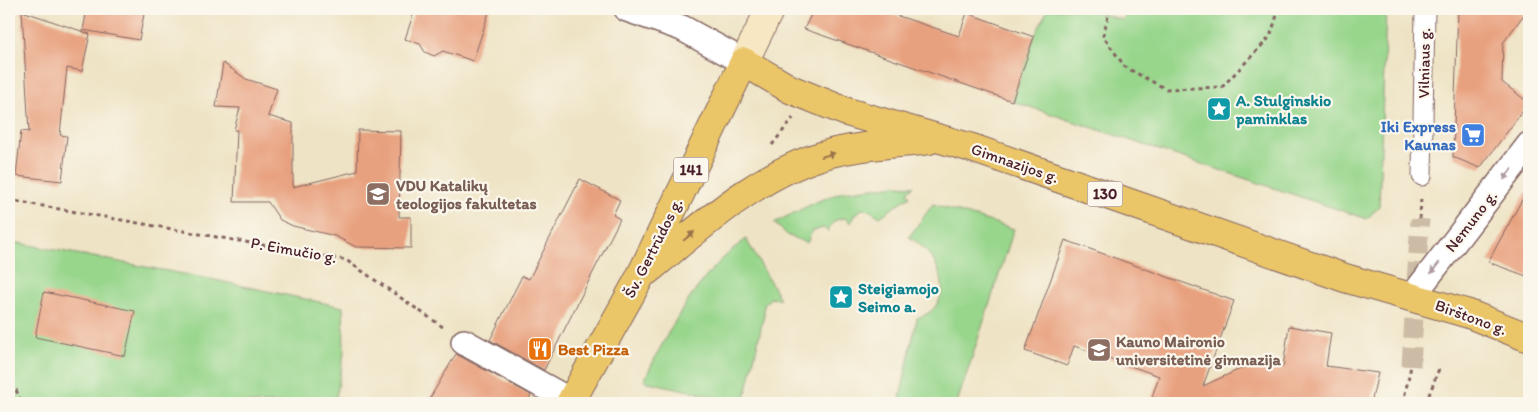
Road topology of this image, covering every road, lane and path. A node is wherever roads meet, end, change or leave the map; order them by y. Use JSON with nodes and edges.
{"nodes":[{"id":1,"x":628,"y":9,"type":"edge"},
{"id":2,"x":770,"y":9,"type":"edge"},
{"id":3,"x":1110,"y":9,"type":"edge"},
{"id":4,"x":1279,"y":9,"type":"edge"},
{"id":5,"x":1425,"y":9,"type":"edge"},
{"id":6,"x":744,"y":62,"type":"junction"},
{"id":7,"x":809,"y":98,"type":"junction"},
{"id":8,"x":938,"y":139,"type":"junction"},
{"id":9,"x":1529,"y":145,"type":"edge"},
{"id":10,"x":1422,"y":176,"type":"dead end"},
{"id":11,"x":769,"y":179,"type":"junction"},
{"id":12,"x":9,"y":200,"type":"edge"},
{"id":13,"x":638,"y":279,"type":"junction"},
{"id":14,"x":1412,"y":297,"type":"junction"},
{"id":15,"x":1529,"y":338,"type":"edge"},
{"id":16,"x":464,"y":342,"type":"joint"},
{"id":17,"x":1411,"y":366,"type":"tunnel mouth"},
{"id":18,"x":1440,"y":366,"type":"dead end"},
{"id":19,"x":9,"y":386,"type":"edge"},
{"id":20,"x":22,"y":403,"type":"edge"},
{"id":21,"x":572,"y":403,"type":"edge"},
{"id":22,"x":1404,"y":403,"type":"edge"},
{"id":23,"x":1426,"y":403,"type":"edge"}],
"edges":[{"from":1,"to":6,"type":"street","name":"Gimnazijos g."},
{"from":2,"to":6,"type":"main road","name":"Šv. Gertrūdos g.","number":"141"},
{"from":3,"to":4,"type":"path"},
{"from":5,"to":10,"type":"street","name":"Vilniaus g."},
{"from":6,"to":7,"type":"main road","name":"Gimnazijos g.","number":"130"},
{"from":6,"to":13,"type":"main road","name":"Šv. Gertrūdos g.","number":"141"},
{"from":7,"to":8,"type":"main road","name":"Gimnazijos g.","number":"130"},
{"from":7,"to":11,"type":"path"},
{"from":11,"to":8,"type":"main road","one_way":true},
{"from":8,"to":14,"type":"main road","name":"Gimnazijos g.","number":"130"},
{"from":9,"to":14,"type":"street","name":"Nemuno g.","one_way":true},
{"from":13,"to":11,"type":"main road","one_way":true},
{"from":12,"to":16,"type":"path","name":"P. Eimučio g."},
{"from":13,"to":21,"type":"main road","name":"Šv. Gertrūdos g.","number":"141"},
{"from":14,"to":15,"type":"main road","name":"Birštono g.","number":"130"},
{"from":16,"to":21,"type":"street"},
{"from":17,"to":22,"type":"path"},
{"from":18,"to":23,"type":"path"},
{"from":19,"to":20,"type":"path"}]}
